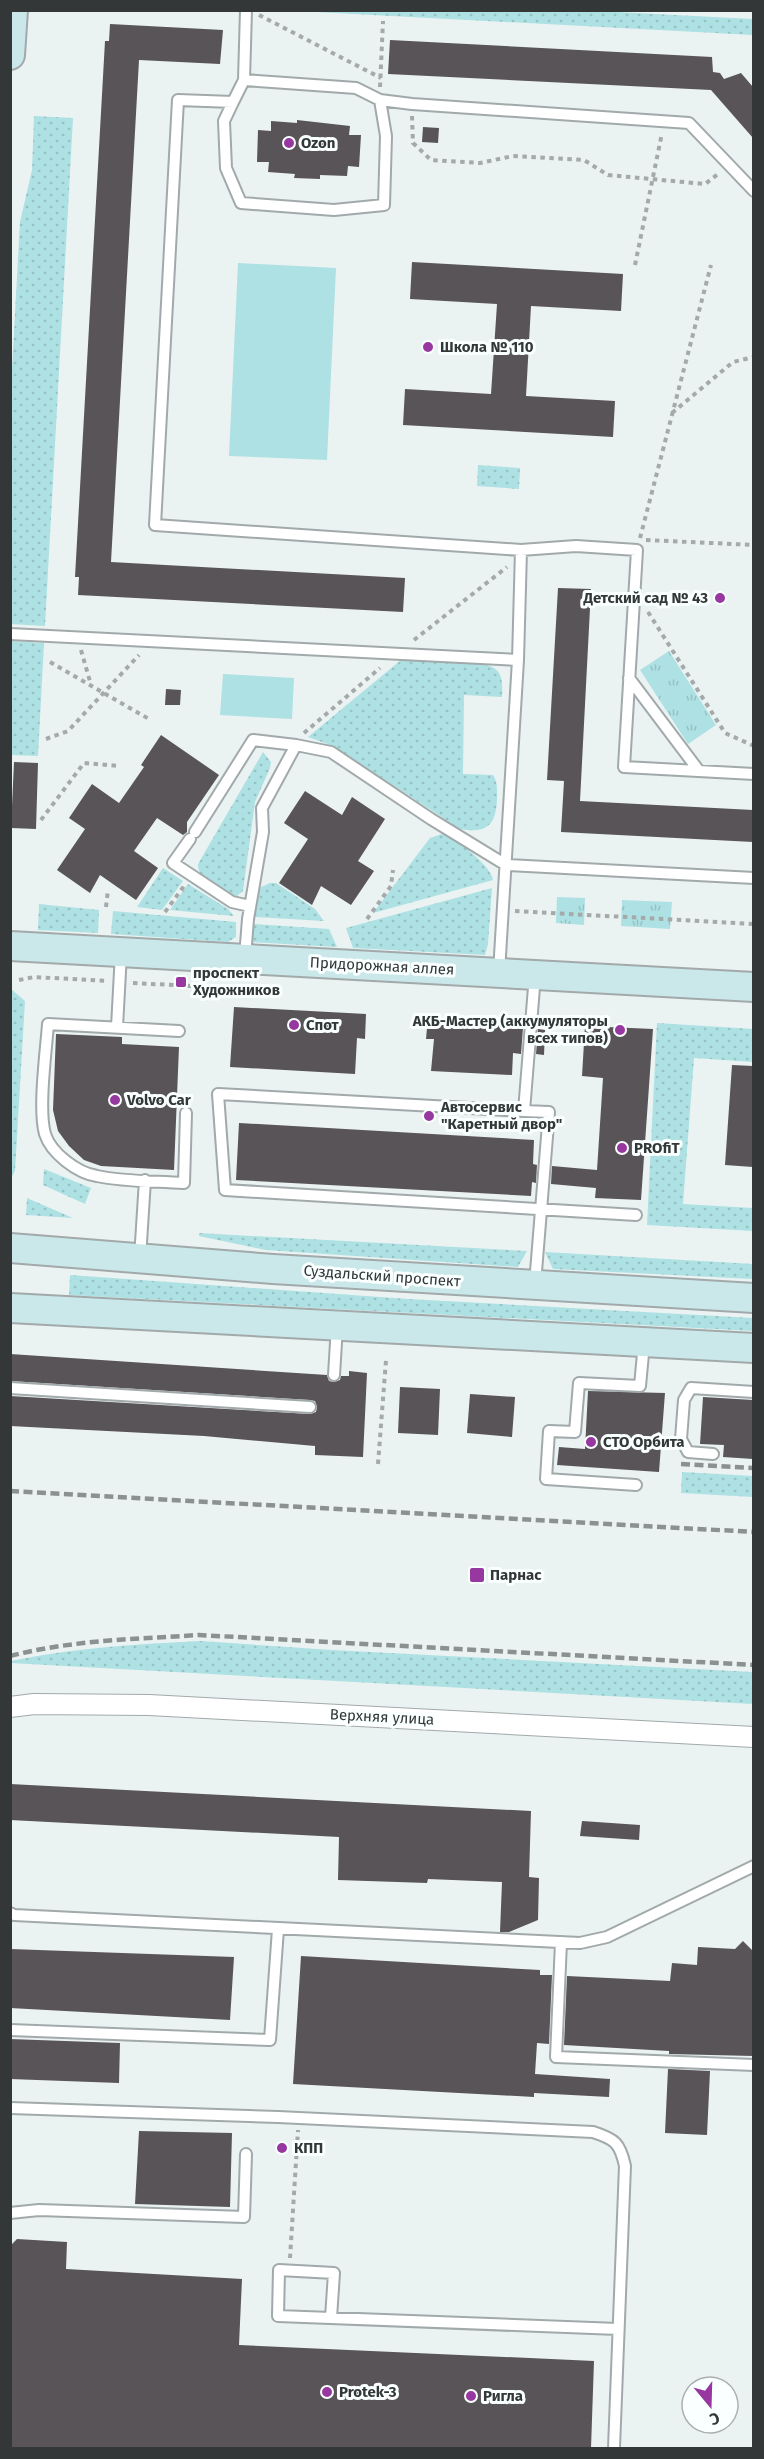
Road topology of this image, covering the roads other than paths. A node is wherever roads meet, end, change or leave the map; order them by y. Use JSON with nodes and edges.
{"nodes":[{"id":1,"x":13,"y":10,"type":"edge"},
{"id":2,"x":246,"y":10,"type":"edge"},
{"id":3,"x":10,"y":55,"type":"edge"},
{"id":4,"x":244,"y":80,"type":"junction"},
{"id":5,"x":380,"y":100,"type":"junction"},
{"id":6,"x":233,"y":102,"type":"junction"},
{"id":7,"x":753,"y":191,"type":"edge"},
{"id":8,"x":521,"y":550,"type":"junction"},
{"id":9,"x":10,"y":634,"type":"edge"},
{"id":10,"x":518,"y":660,"type":"junction"},
{"id":11,"x":629,"y":678,"type":"junction"},
{"id":12,"x":296,"y":745,"type":"junction"},
{"id":13,"x":699,"y":771,"type":"junction"},
{"id":14,"x":753,"y":774,"type":"edge"},
{"id":15,"x":506,"y":865,"type":"junction"},
{"id":16,"x":753,"y":878,"type":"edge"},
{"id":17,"x":250,"y":906,"type":"junction"},
{"id":18,"x":10,"y":946,"type":"edge"},
{"id":19,"x":121,"y":952,"type":"junction"},
{"id":20,"x":245,"y":959,"type":"junction"},
{"id":21,"x":499,"y":973,"type":"junction"},
{"id":22,"x":536,"y":975,"type":"junction"},
{"id":23,"x":753,"y":987,"type":"edge"},
{"id":24,"x":117,"y":1027,"type":"junction"},
{"id":25,"x":179,"y":1031,"type":"dead end"},
{"id":26,"x":524,"y":1111,"type":"junction"},
{"id":27,"x":186,"y":1113,"type":"dead end"},
{"id":28,"x":145,"y":1180,"type":"junction"},
{"id":29,"x":542,"y":1209,"type":"junction"},
{"id":30,"x":636,"y":1215,"type":"dead end"},
{"id":31,"x":10,"y":1248,"type":"edge"},
{"id":32,"x":140,"y":1258,"type":"junction"},
{"id":33,"x":535,"y":1287,"type":"junction"},
{"id":34,"x":753,"y":1299,"type":"edge"},
{"id":35,"x":10,"y":1308,"type":"edge"},
{"id":36,"x":337,"y":1326,"type":"junction"},
{"id":37,"x":644,"y":1342,"type":"junction"},
{"id":38,"x":753,"y":1348,"type":"edge"},
{"id":39,"x":334,"y":1375,"type":"dead end"},
{"id":40,"x":10,"y":1388,"type":"edge"},
{"id":41,"x":753,"y":1392,"type":"edge"},
{"id":42,"x":310,"y":1407,"type":"dead end"},
{"id":43,"x":713,"y":1454,"type":"dead end"},
{"id":44,"x":636,"y":1485,"type":"dead end"},
{"id":45,"x":10,"y":1707,"type":"edge"},
{"id":46,"x":753,"y":1737,"type":"edge"},
{"id":47,"x":753,"y":1866,"type":"edge"},
{"id":48,"x":12,"y":1916,"type":"edge"},
{"id":49,"x":278,"y":1929,"type":"junction"},
{"id":50,"x":561,"y":1942,"type":"junction"},
{"id":51,"x":10,"y":2030,"type":"edge"},
{"id":52,"x":753,"y":2065,"type":"edge"},
{"id":53,"x":10,"y":2108,"type":"edge"},
{"id":54,"x":246,"y":2154,"type":"dead end"},
{"id":55,"x":10,"y":2213,"type":"edge"},
{"id":56,"x":331,"y":2318,"type":"junction"},
{"id":57,"x":618,"y":2329,"type":"junction"},
{"id":58,"x":614,"y":2448,"type":"edge"}],
"edges":[{"from":1,"to":3,"type":"main road"},
{"from":2,"to":4,"type":"lane"},
{"from":4,"to":5,"type":"lane"},
{"from":4,"to":6,"type":"lane"},
{"from":5,"to":6,"type":"lane"},
{"from":5,"to":7,"type":"lane"},
{"from":6,"to":8,"type":"lane"},
{"from":8,"to":10,"type":"lane"},
{"from":8,"to":11,"type":"lane"},
{"from":9,"to":10,"type":"lane"},
{"from":10,"to":15,"type":"lane"},
{"from":11,"to":13,"type":"lane"},
{"from":11,"to":13,"type":"lane"},
{"from":12,"to":15,"type":"lane"},
{"from":12,"to":17,"type":"lane"},
{"from":12,"to":17,"type":"lane"},
{"from":13,"to":14,"type":"lane"},
{"from":15,"to":16,"type":"lane"},
{"from":15,"to":21,"type":"lane"},
{"from":17,"to":20,"type":"lane"},
{"from":18,"to":19,"type":"main road","name":"Придорожная аллея"},
{"from":19,"to":20,"type":"main road","name":"Придорожная аллея"},
{"from":19,"to":24,"type":"lane"},
{"from":20,"to":21,"type":"main road","name":"Придорожная аллея"},
{"from":21,"to":22,"type":"main road","name":"Придорожная аллея"},
{"from":22,"to":23,"type":"main road","name":"Придорожная аллея"},
{"from":22,"to":26,"type":"lane"},
{"from":24,"to":25,"type":"lane"},
{"from":24,"to":28,"type":"lane"},
{"from":26,"to":29,"type":"lane"},
{"from":26,"to":29,"type":"lane"},
{"from":27,"to":28,"type":"lane"},
{"from":28,"to":32,"type":"lane"},
{"from":29,"to":30,"type":"lane"},
{"from":29,"to":33,"type":"lane"},
{"from":31,"to":32,"type":"main road","name":"Суздальский проспект"},
{"from":32,"to":33,"type":"main road","name":"Суздальский проспект"},
{"from":33,"to":34,"type":"main road","name":"Суздальский проспект"},
{"from":35,"to":36,"type":"main road"},
{"from":36,"to":37,"type":"main road"},
{"from":36,"to":39,"type":"lane"},
{"from":37,"to":38,"type":"main road"},
{"from":37,"to":44,"type":"lane"},
{"from":40,"to":42,"type":"lane"},
{"from":41,"to":43,"type":"lane"},
{"from":45,"to":46,"type":"street","name":"Верхняя улица"},
{"from":47,"to":50,"type":"lane"},
{"from":48,"to":49,"type":"lane"},
{"from":49,"to":50,"type":"lane"},
{"from":49,"to":51,"type":"lane"},
{"from":50,"to":52,"type":"lane"},
{"from":53,"to":57,"type":"lane"},
{"from":54,"to":55,"type":"lane"},
{"from":56,"to":56,"type":"lane"},
{"from":56,"to":57,"type":"lane"},
{"from":57,"to":58,"type":"lane"}]}
